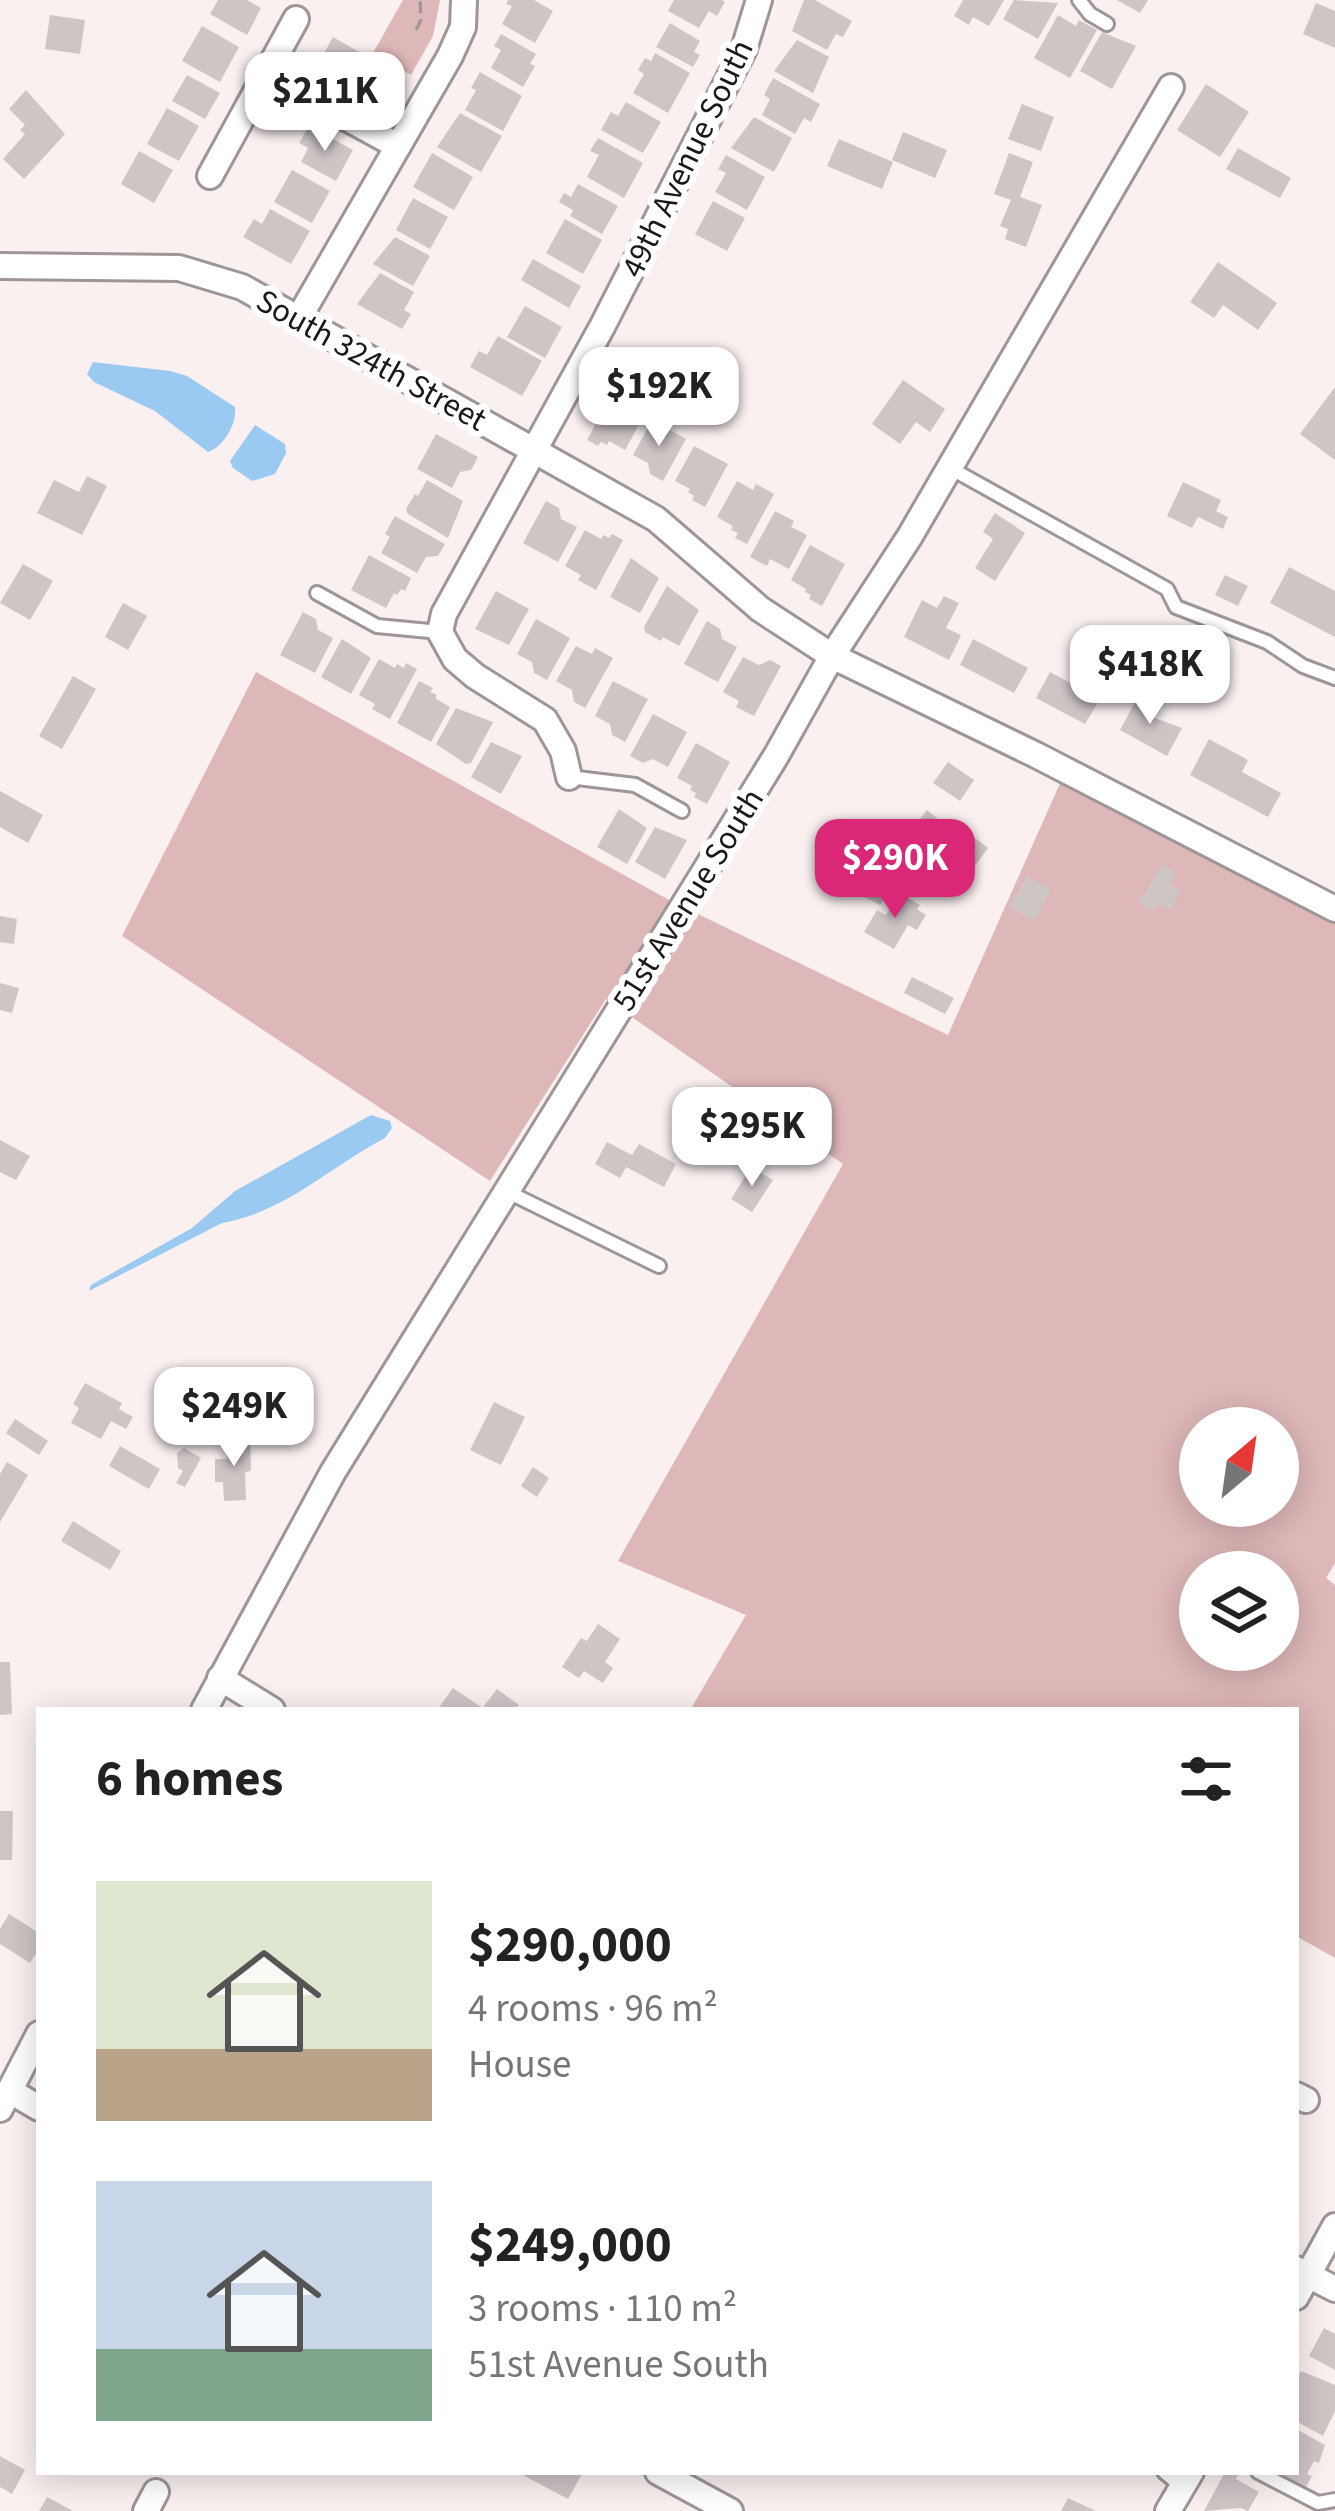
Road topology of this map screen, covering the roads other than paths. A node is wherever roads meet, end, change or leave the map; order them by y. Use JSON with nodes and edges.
{"nodes":[{"id":1,"x":464,"y":0,"type":"edge"},
{"id":2,"x":758,"y":0,"type":"edge"},
{"id":3,"x":1079,"y":0,"type":"edge"},
{"id":4,"x":296,"y":19,"type":"dead end"},
{"id":5,"x":1107,"y":24,"type":"dead end"},
{"id":6,"x":266,"y":74,"type":"junction"},
{"id":7,"x":1171,"y":87,"type":"dead end"},
{"id":8,"x":398,"y":146,"type":"junction"},
{"id":9,"x":210,"y":176,"type":"dead end"},
{"id":10,"x":0,"y":266,"type":"edge"},
{"id":11,"x":299,"y":316,"type":"junction"},
{"id":12,"x":534,"y":450,"type":"junction"},
{"id":13,"x":950,"y":468,"type":"junction"},
{"id":14,"x":317,"y":593,"type":"dead end"},
{"id":15,"x":440,"y":632,"type":"junction"},
{"id":16,"x":832,"y":656,"type":"junction"},
{"id":17,"x":1335,"y":678,"type":"edge"},
{"id":18,"x":569,"y":777,"type":"joint"},
{"id":19,"x":682,"y":812,"type":"dead end"},
{"id":20,"x":1335,"y":909,"type":"edge"},
{"id":21,"x":507,"y":1191,"type":"junction"},
{"id":22,"x":658,"y":1266,"type":"dead end"},
{"id":23,"x":220,"y":1678,"type":"junction"},
{"id":24,"x":206,"y":1707,"type":"edge"},
{"id":25,"x":267,"y":1707,"type":"edge"},
{"id":26,"x":36,"y":2040,"type":"edge"},
{"id":27,"x":5,"y":2100,"type":"edge"},
{"id":28,"x":36,"y":2107,"type":"edge"},
{"id":29,"x":1335,"y":2226,"type":"edge"},
{"id":30,"x":1300,"y":2280,"type":"edge"},
{"id":31,"x":1335,"y":2289,"type":"edge"},
{"id":32,"x":664,"y":2475,"type":"edge"},
{"id":33,"x":1264,"y":2475,"type":"edge"},
{"id":34,"x":1179,"y":2477,"type":"edge"},
{"id":35,"x":1335,"y":2500,"type":"edge"},
{"id":36,"x":730,"y":2511,"type":"edge"},
{"id":37,"x":1168,"y":2511,"type":"edge"}],
"edges":[{"from":1,"to":8,"type":"street"},
{"from":2,"to":12,"type":"street","name":"49th Avenue South"},
{"from":3,"to":5,"type":"lane"},
{"from":4,"to":6,"type":"street"},
{"from":6,"to":8,"type":"street"},
{"from":6,"to":9,"type":"street"},
{"from":7,"to":13,"type":"street","name":"51st Avenue South"},
{"from":8,"to":11,"type":"street"},
{"from":10,"to":11,"type":"street","name":"South 324th Street"},
{"from":11,"to":12,"type":"street","name":"South 324th Street"},
{"from":12,"to":15,"type":"street","name":"49th Avenue South"},
{"from":12,"to":16,"type":"street","name":"South 324th Street"},
{"from":13,"to":16,"type":"street","name":"51st Avenue South"},
{"from":13,"to":17,"type":"lane"},
{"from":14,"to":15,"type":"lane"},
{"from":15,"to":18,"type":"street"},
{"from":16,"to":20,"type":"street","name":"South 324th Street"},
{"from":16,"to":21,"type":"street","name":"51st Avenue South"},
{"from":18,"to":19,"type":"lane"},
{"from":21,"to":22,"type":"lane"},
{"from":21,"to":23,"type":"street","name":"51st Avenue South"},
{"from":23,"to":24,"type":"street","name":"51st Avenue South"},
{"from":23,"to":25,"type":"street"},
{"from":26,"to":27,"type":"street"},
{"from":27,"to":28,"type":"street"},
{"from":29,"to":30,"type":"street"},
{"from":30,"to":31,"type":"street"},
{"from":32,"to":36,"type":"street"},
{"from":33,"to":35,"type":"lane"},
{"from":34,"to":37,"type":"street"}]}
